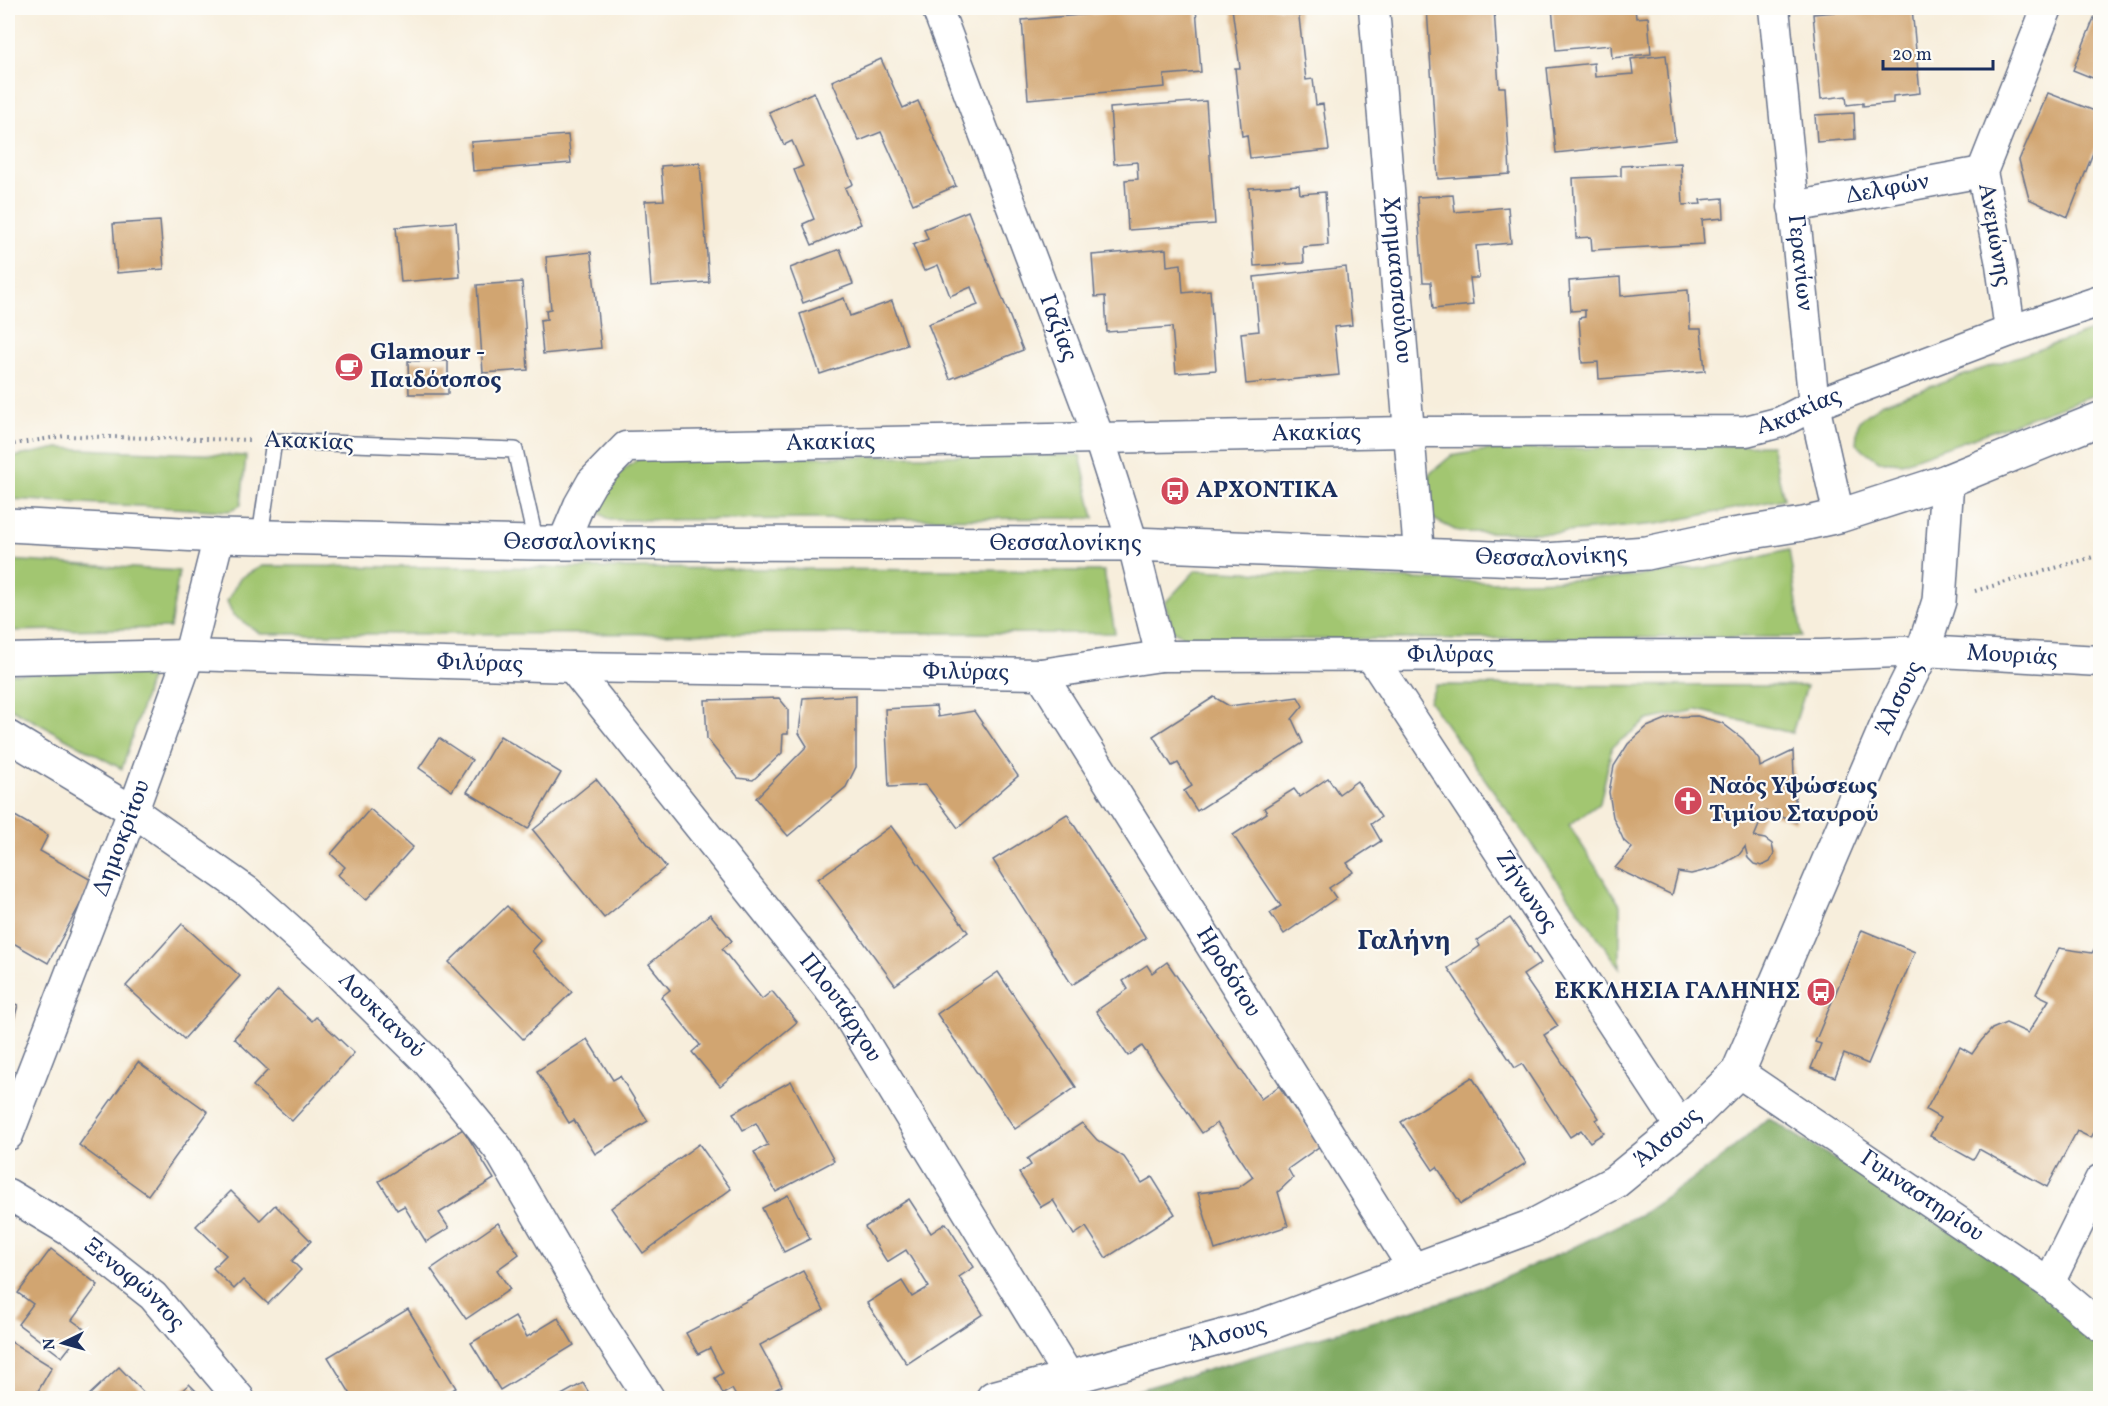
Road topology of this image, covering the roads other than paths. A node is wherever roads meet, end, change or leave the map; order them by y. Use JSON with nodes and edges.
{"nodes":[{"id":1,"x":937,"y":8,"type":"edge"},
{"id":2,"x":1374,"y":8,"type":"edge"},
{"id":3,"x":1774,"y":8,"type":"edge"},
{"id":4,"x":2047,"y":8,"type":"edge"},
{"id":5,"x":1982,"y":172,"type":"junction"},
{"id":6,"x":1793,"y":207,"type":"junction"},
{"id":7,"x":2100,"y":301,"type":"edge"},
{"id":8,"x":2010,"y":330,"type":"junction"},
{"id":9,"x":1814,"y":405,"type":"junction"},
{"id":10,"x":2100,"y":419,"type":"edge"},
{"id":11,"x":1408,"y":432,"type":"junction"},
{"id":12,"x":1099,"y":438,"type":"junction"},
{"id":13,"x":1947,"y":481,"type":"junction"},
{"id":14,"x":1839,"y":516,"type":"junction"},
{"id":15,"x":8,"y":525,"type":"edge"},
{"id":16,"x":219,"y":536,"type":"junction"},
{"id":17,"x":260,"y":536,"type":"junction"},
{"id":18,"x":550,"y":543,"type":"junction"},
{"id":19,"x":1133,"y":544,"type":"junction"},
{"id":20,"x":1419,"y":554,"type":"junction"},
{"id":21,"x":1923,"y":651,"type":"junction"},
{"id":22,"x":189,"y":656,"type":"junction"},
{"id":23,"x":1161,"y":656,"type":"junction"},
{"id":24,"x":1371,"y":656,"type":"junction"},
{"id":25,"x":8,"y":659,"type":"edge"},
{"id":26,"x":2100,"y":661,"type":"edge"},
{"id":27,"x":572,"y":667,"type":"junction"},
{"id":28,"x":1041,"y":674,"type":"junction"},
{"id":29,"x":8,"y":736,"type":"edge"},
{"id":30,"x":133,"y":811,"type":"junction"},
{"id":31,"x":1738,"y":1072,"type":"junction"},
{"id":32,"x":1681,"y":1128,"type":"junction"},
{"id":33,"x":8,"y":1135,"type":"edge"},
{"id":34,"x":2100,"y":1180,"type":"edge"},
{"id":35,"x":8,"y":1194,"type":"edge"},
{"id":36,"x":1415,"y":1271,"type":"junction"},
{"id":37,"x":2049,"y":1283,"type":"junction"},
{"id":38,"x":2100,"y":1326,"type":"edge"},
{"id":39,"x":1069,"y":1377,"type":"junction"},
{"id":40,"x":239,"y":1398,"type":"edge"},
{"id":41,"x":649,"y":1398,"type":"edge"},
{"id":42,"x":993,"y":1398,"type":"edge"}],
"edges":[{"from":1,"to":12,"type":"street","name":"Γαζίας"},
{"from":2,"to":11,"type":"street","name":"Χρηματοπούλου"},
{"from":3,"to":6,"type":"street","name":"Γερανίων"},
{"from":4,"to":5,"type":"street","name":"Ανεμώνης"},
{"from":5,"to":6,"type":"street","name":"Δελφών"},
{"from":5,"to":8,"type":"street","name":"Ανεμώνης"},
{"from":6,"to":9,"type":"street","name":"Γερανίων"},
{"from":7,"to":8,"type":"street","name":"Ακακίας"},
{"from":8,"to":9,"type":"street","name":"Ακακίας"},
{"from":9,"to":11,"type":"street","name":"Ακακίας"},
{"from":9,"to":14,"type":"street","name":"Γερανίων"},
{"from":10,"to":13,"type":"main road","name":"Θεσσαλονίκης"},
{"from":11,"to":12,"type":"street","name":"Ακακίας"},
{"from":11,"to":20,"type":"street","name":"Χρηματοπούλου"},
{"from":12,"to":18,"type":"street","name":"Ακακίας"},
{"from":12,"to":19,"type":"street","name":"Γαζίας"},
{"from":13,"to":14,"type":"main road","name":"Θεσσαλονίκης"},
{"from":13,"to":21,"type":"main road","name":"Άλσους"},
{"from":14,"to":20,"type":"main road","name":"Θεσσαλονίκης"},
{"from":15,"to":16,"type":"main road","name":"Θεσσαλονίκης"},
{"from":16,"to":17,"type":"main road","name":"Θεσσαλονίκης"},
{"from":16,"to":22,"type":"street","name":"Δημοκρίτου"},
{"from":17,"to":18,"type":"main road","name":"Θεσσαλονίκης"},
{"from":17,"to":18,"type":"lane","name":"Ακακίας"},
{"from":18,"to":19,"type":"main road","name":"Θεσσαλονίκης"},
{"from":19,"to":20,"type":"main road","name":"Θεσσαλονίκης"},
{"from":19,"to":23,"type":"street","name":"Γαζίας"},
{"from":21,"to":24,"type":"street","name":"Φιλύρας"},
{"from":21,"to":26,"type":"street","name":"Μουριάς"},
{"from":21,"to":31,"type":"main road","name":"Άλσους"},
{"from":22,"to":25,"type":"street","name":"Φιλύρας"},
{"from":22,"to":27,"type":"street","name":"Φιλύρας"},
{"from":22,"to":30,"type":"street","name":"Δημοκρίτου"},
{"from":23,"to":24,"type":"street","name":"Φιλύρας"},
{"from":23,"to":28,"type":"street","name":"Φιλύρας"},
{"from":24,"to":32,"type":"street","name":"Ζήνωνος"},
{"from":27,"to":28,"type":"street","name":"Φιλύρας"},
{"from":27,"to":39,"type":"street","name":"Πλουτάρχου"},
{"from":28,"to":36,"type":"street","name":"Ηροδότου"},
{"from":29,"to":30,"type":"street","name":"Λουκιανού"},
{"from":30,"to":33,"type":"street","name":"Δημοκρίτου"},
{"from":30,"to":41,"type":"street","name":"Λουκιανού"},
{"from":31,"to":32,"type":"main road","name":"Άλσους"},
{"from":31,"to":37,"type":"street","name":"Γυμναστηρίου"},
{"from":32,"to":36,"type":"main road","name":"Άλσους"},
{"from":34,"to":37,"type":"street"},
{"from":35,"to":40,"type":"street","name":"Ξενοφώντος"},
{"from":36,"to":39,"type":"main road","name":"Άλσους"},
{"from":37,"to":38,"type":"street","name":"Γυμναστηρίου"},
{"from":39,"to":42,"type":"main road","name":"Άλσους"}]}
